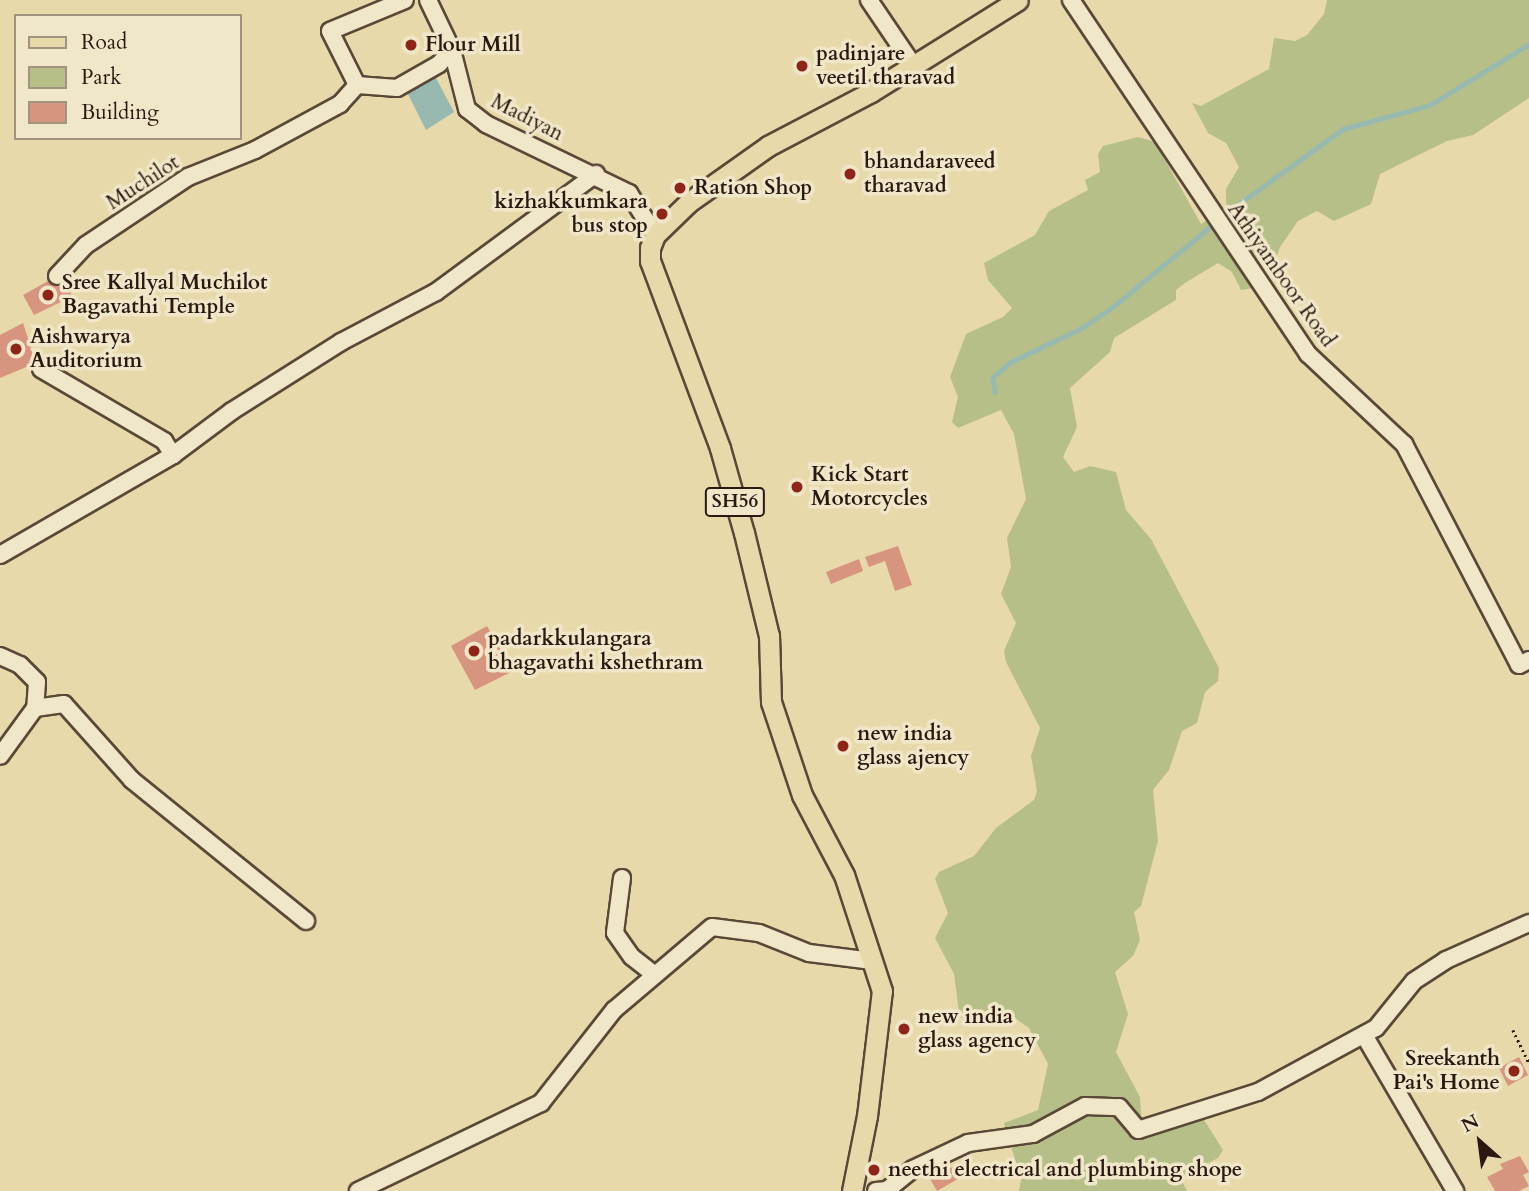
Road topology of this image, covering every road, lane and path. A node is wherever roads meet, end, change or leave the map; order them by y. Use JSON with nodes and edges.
{"nodes":[{"id":1,"x":405,"y":0,"type":"edge"},
{"id":2,"x":429,"y":0,"type":"edge"},
{"id":3,"x":869,"y":0,"type":"edge"},
{"id":4,"x":1018,"y":0,"type":"edge"},
{"id":5,"x":1071,"y":0,"type":"edge"},
{"id":6,"x":452,"y":50,"type":"junction"},
{"id":7,"x":913,"y":65,"type":"junction"},
{"id":8,"x":357,"y":85,"type":"junction"},
{"id":9,"x":596,"y":174,"type":"junction"},
{"id":10,"x":655,"y":235,"type":"junction"},
{"id":11,"x":57,"y":276,"type":"dead end"},
{"id":12,"x":41,"y":369,"type":"dead end"},
{"id":13,"x":173,"y":455,"type":"junction"},
{"id":14,"x":0,"y":555,"type":"edge"},
{"id":15,"x":0,"y":656,"type":"edge"},
{"id":16,"x":1529,"y":660,"type":"edge"},
{"id":17,"x":36,"y":708,"type":"junction"},
{"id":18,"x":0,"y":756,"type":"edge"},
{"id":19,"x":622,"y":878,"type":"dead end"},
{"id":20,"x":306,"y":921,"type":"dead end"},
{"id":21,"x":1529,"y":923,"type":"edge"},
{"id":22,"x":872,"y":961,"type":"junction"},
{"id":23,"x":654,"y":974,"type":"junction"},
{"id":24,"x":1513,"y":1030,"type":"dead end"},
{"id":25,"x":1364,"y":1035,"type":"junction"},
{"id":26,"x":1529,"y":1063,"type":"edge"},
{"id":27,"x":358,"y":1191,"type":"edge"},
{"id":28,"x":852,"y":1191,"type":"edge"},
{"id":29,"x":876,"y":1191,"type":"edge"},
{"id":30,"x":1455,"y":1191,"type":"edge"}],
"edges":[{"from":1,"to":8,"type":"street"},
{"from":2,"to":6,"type":"street","name":"Madiyan"},
{"from":3,"to":7,"type":"street"},
{"from":4,"to":7,"type":"main road"},
{"from":5,"to":16,"type":"street","name":"Athiyamboor Road"},
{"from":6,"to":8,"type":"street"},
{"from":6,"to":9,"type":"street","name":"Madiyan"},
{"from":7,"to":10,"type":"main road"},
{"from":8,"to":11,"type":"street","name":"Muchilot"},
{"from":9,"to":10,"type":"street","name":"Madiyan"},
{"from":9,"to":13,"type":"street"},
{"from":10,"to":22,"type":"main road","number":"SH56"},
{"from":12,"to":13,"type":"street"},
{"from":13,"to":14,"type":"street"},
{"from":15,"to":17,"type":"street"},
{"from":17,"to":18,"type":"street"},
{"from":17,"to":20,"type":"street"},
{"from":19,"to":23,"type":"street"},
{"from":21,"to":25,"type":"street"},
{"from":22,"to":23,"type":"street"},
{"from":22,"to":28,"type":"main road","number":"SH56"},
{"from":23,"to":27,"type":"street"},
{"from":24,"to":26,"type":"path"},
{"from":25,"to":29,"type":"street"},
{"from":25,"to":30,"type":"street"}]}
